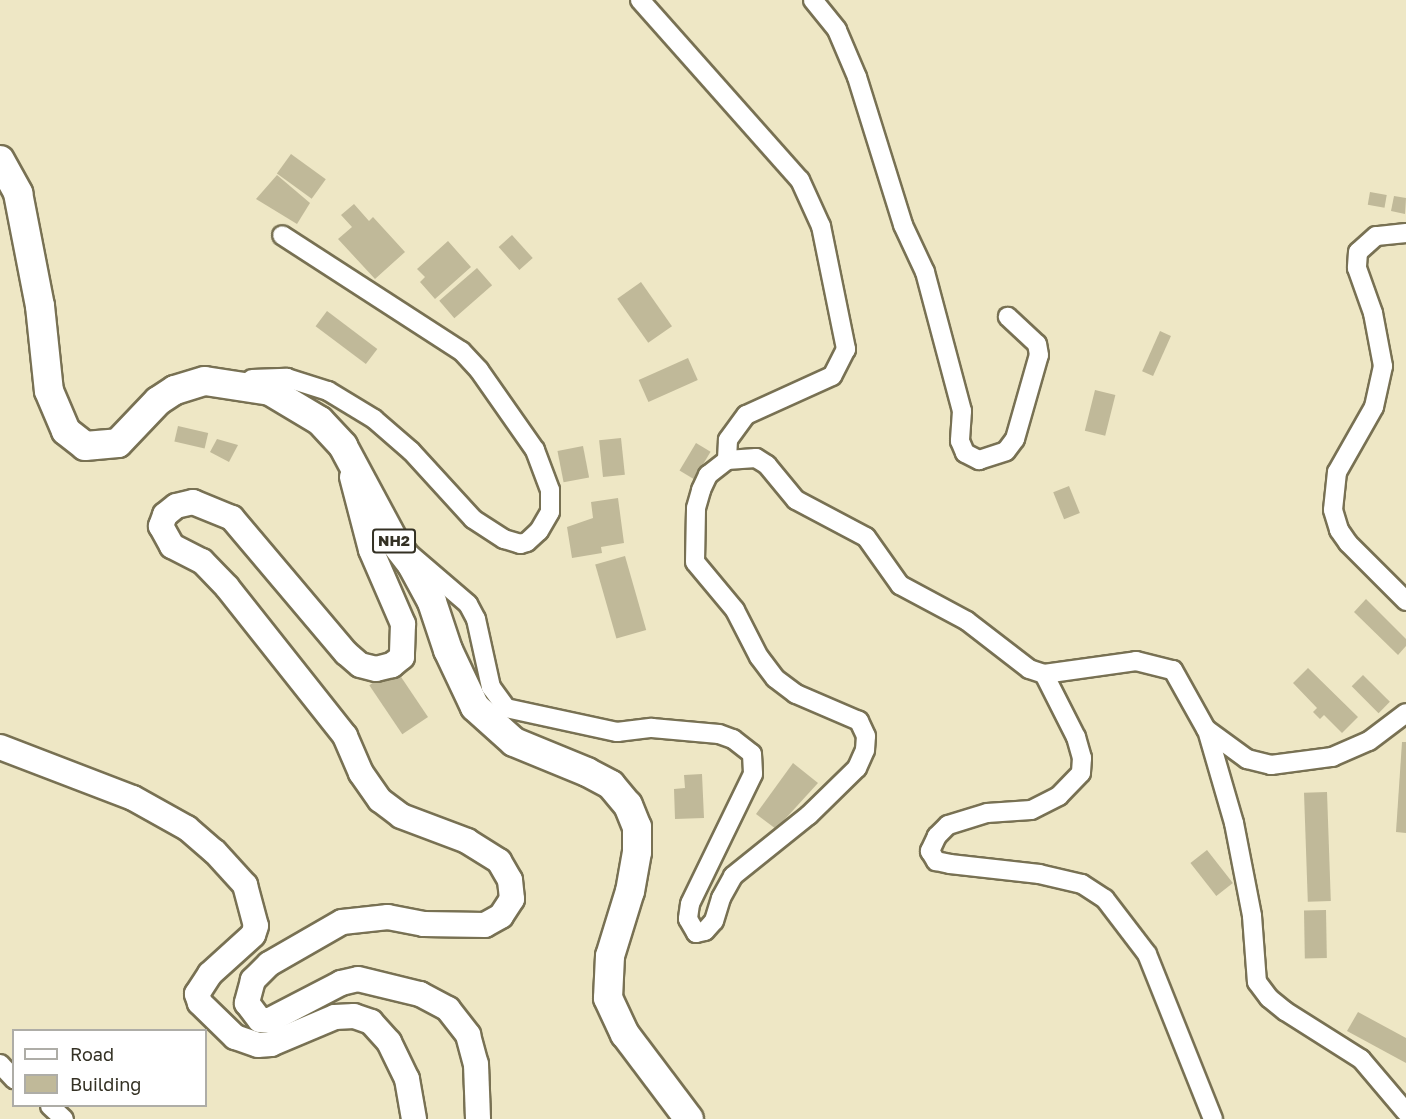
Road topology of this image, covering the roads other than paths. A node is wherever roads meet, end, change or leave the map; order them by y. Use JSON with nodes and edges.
{"nodes":[{"id":1,"x":640,"y":0,"type":"edge"},
{"id":2,"x":813,"y":0,"type":"edge"},
{"id":3,"x":0,"y":160,"type":"edge"},
{"id":4,"x":1406,"y":232,"type":"edge"},
{"id":5,"x":282,"y":235,"type":"dead end"},
{"id":6,"x":1008,"y":317,"type":"dead end"},
{"id":7,"x":226,"y":382,"type":"junction"},
{"id":8,"x":343,"y":446,"type":"junction"},
{"id":9,"x":727,"y":460,"type":"junction"},
{"id":10,"x":395,"y":543,"type":"junction"},
{"id":11,"x":1406,"y":601,"type":"edge"},
{"id":12,"x":1044,"y":674,"type":"junction"},
{"id":13,"x":1406,"y":713,"type":"edge"},
{"id":14,"x":1206,"y":729,"type":"junction"},
{"id":15,"x":0,"y":747,"type":"edge"},
{"id":16,"x":0,"y":1064,"type":"edge"},
{"id":17,"x":12,"y":1077,"type":"edge"},
{"id":18,"x":51,"y":1107,"type":"edge"},
{"id":19,"x":1406,"y":1112,"type":"edge"},
{"id":20,"x":64,"y":1119,"type":"edge"},
{"id":21,"x":414,"y":1119,"type":"edge"},
{"id":22,"x":478,"y":1119,"type":"edge"},
{"id":23,"x":689,"y":1119,"type":"edge"},
{"id":24,"x":1213,"y":1119,"type":"edge"}],
"edges":[{"from":1,"to":9,"type":"street"},
{"from":2,"to":6,"type":"street"},
{"from":3,"to":7,"type":"highway","number":"NH2"},
{"from":4,"to":11,"type":"street"},
{"from":5,"to":7,"type":"street"},
{"from":7,"to":8,"type":"highway","number":"NH2"},
{"from":8,"to":10,"type":"highway","number":"NH2"},
{"from":8,"to":22,"type":"main road"},
{"from":9,"to":10,"type":"street"},
{"from":9,"to":12,"type":"street"},
{"from":10,"to":23,"type":"highway","number":"NH2"},
{"from":12,"to":14,"type":"street"},
{"from":12,"to":24,"type":"street"},
{"from":13,"to":14,"type":"street"},
{"from":14,"to":19,"type":"street"},
{"from":15,"to":21,"type":"main road"},
{"from":16,"to":17,"type":"street"},
{"from":18,"to":20,"type":"street"}]}
